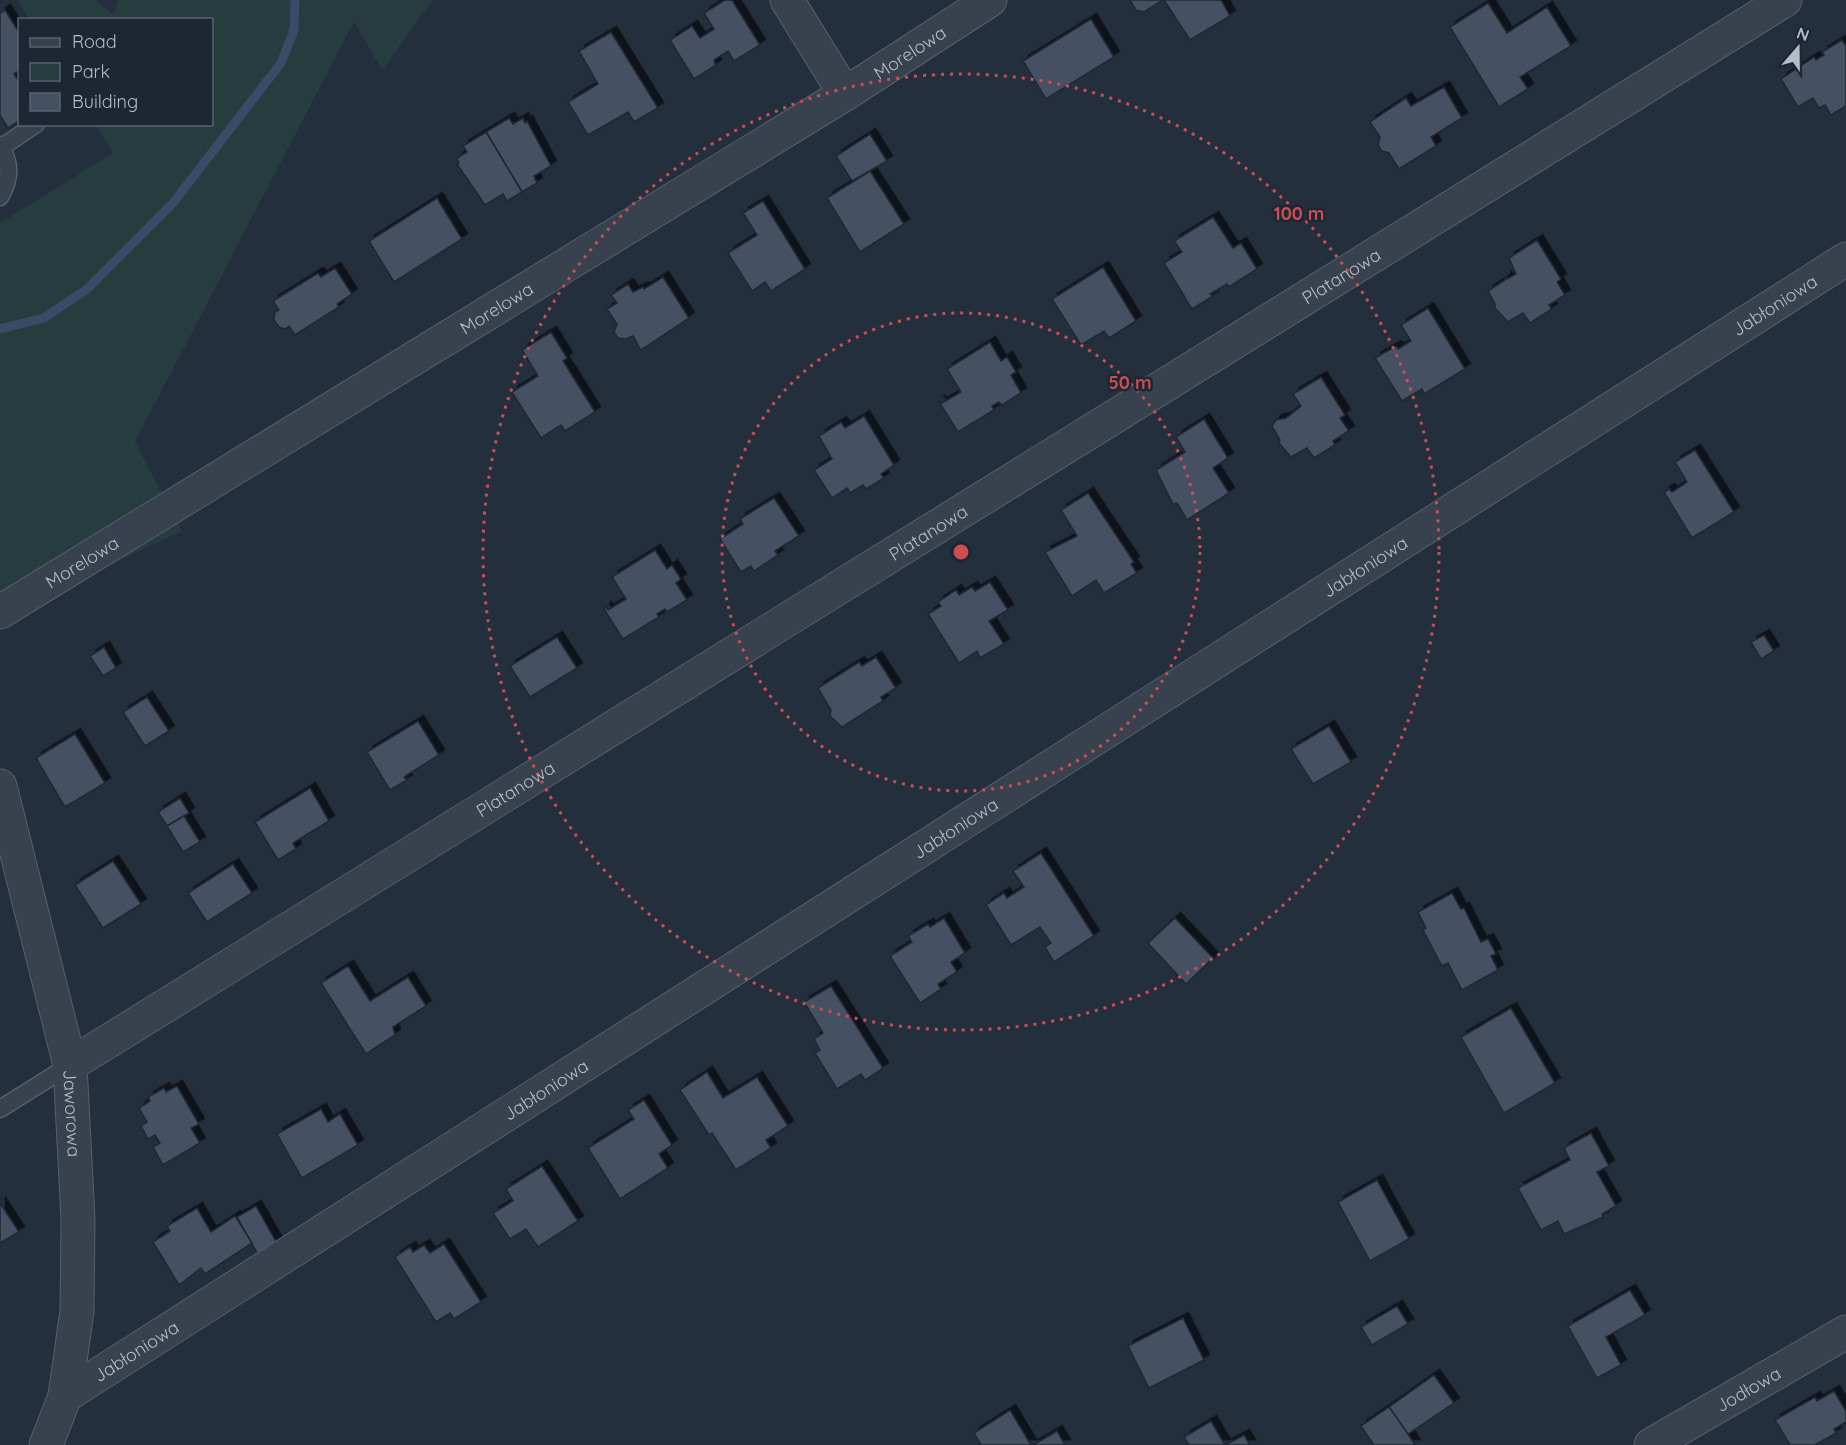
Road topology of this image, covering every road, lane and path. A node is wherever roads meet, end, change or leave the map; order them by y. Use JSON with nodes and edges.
{"nodes":[{"id":1,"x":787,"y":0,"type":"edge"},
{"id":2,"x":990,"y":0,"type":"edge"},
{"id":3,"x":1785,"y":0,"type":"edge"},
{"id":4,"x":845,"y":94,"type":"junction"},
{"id":5,"x":33,"y":126,"type":"edge"},
{"id":6,"x":1,"y":146,"type":"edge"},
{"id":7,"x":0,"y":197,"type":"edge"},
{"id":8,"x":1846,"y":259,"type":"edge"},
{"id":9,"x":0,"y":612,"type":"edge"},
{"id":10,"x":0,"y":786,"type":"edge"},
{"id":11,"x":70,"y":1065,"type":"junction"},
{"id":12,"x":0,"y":1109,"type":"edge"},
{"id":13,"x":1846,"y":1332,"type":"edge"},
{"id":14,"x":65,"y":1396,"type":"junction"},
{"id":15,"x":46,"y":1445,"type":"edge"},
{"id":16,"x":1651,"y":1445,"type":"edge"}],
"edges":[{"from":1,"to":4,"type":"street"},
{"from":2,"to":4,"type":"street","name":"Morelowa"},
{"from":3,"to":11,"type":"street","name":"Platanowa"},
{"from":4,"to":9,"type":"street","name":"Morelowa"},
{"from":5,"to":6,"type":"lane"},
{"from":6,"to":7,"type":"lane"},
{"from":8,"to":14,"type":"street","name":"Jabłoniowa"},
{"from":10,"to":11,"type":"street","name":"Jaworowa"},
{"from":11,"to":12,"type":"lane"},
{"from":11,"to":14,"type":"street","name":"Jaworowa"},
{"from":13,"to":16,"type":"street","name":"Jodłowa"},
{"from":14,"to":15,"type":"street","name":"Jaworowa"}]}
